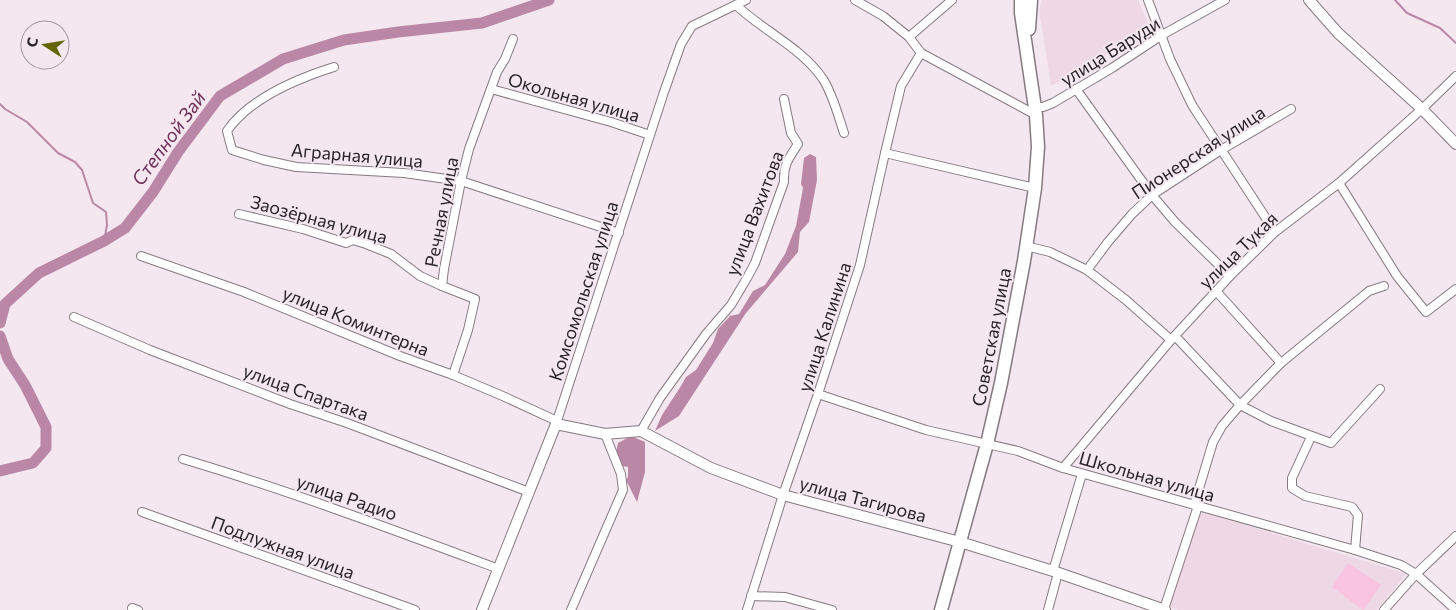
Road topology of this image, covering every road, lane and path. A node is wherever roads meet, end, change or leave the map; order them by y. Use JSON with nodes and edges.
{"nodes":[{"id":1,"x":746,"y":0,"type":"edge"},
{"id":2,"x":856,"y":0,"type":"edge"},
{"id":3,"x":952,"y":0,"type":"edge"},
{"id":4,"x":1020,"y":0,"type":"edge"},
{"id":5,"x":1031,"y":0,"type":"edge"},
{"id":6,"x":1148,"y":0,"type":"edge"},
{"id":7,"x":1224,"y":0,"type":"edge"},
{"id":8,"x":1309,"y":0,"type":"edge"},
{"id":9,"x":736,"y":4,"type":"junction"},
{"id":10,"x":1162,"y":35,"type":"junction"},
{"id":11,"x":909,"y":37,"type":"junction"},
{"id":12,"x":513,"y":39,"type":"dead end"},
{"id":13,"x":921,"y":53,"type":"junction"},
{"id":14,"x":1029,"y":66,"type":"junction"},
{"id":15,"x":334,"y":67,"type":"dead end"},
{"id":16,"x":1456,"y":76,"type":"edge"},
{"id":17,"x":491,"y":89,"type":"junction"},
{"id":18,"x":1076,"y":89,"type":"junction"},
{"id":19,"x":784,"y":99,"type":"dead end"},
{"id":20,"x":1292,"y":109,"type":"dead end"},
{"id":21,"x":1422,"y":109,"type":"junction"},
{"id":22,"x":1036,"y":111,"type":"junction"},
{"id":23,"x":844,"y":133,"type":"dead end"},
{"id":24,"x":650,"y":135,"type":"junction"},
{"id":25,"x":1456,"y":144,"type":"edge"},
{"id":26,"x":1221,"y":150,"type":"junction"},
{"id":27,"x":885,"y":153,"type":"junction"},
{"id":28,"x":461,"y":182,"type":"junction"},
{"id":29,"x":1339,"y":183,"type":"junction"},
{"id":30,"x":1035,"y":188,"type":"junction"},
{"id":31,"x":1152,"y":195,"type":"junction"},
{"id":32,"x":239,"y":214,"type":"dead end"},
{"id":33,"x":1275,"y":232,"type":"junction"},
{"id":34,"x":619,"y":233,"type":"junction"},
{"id":35,"x":1026,"y":246,"type":"junction"},
{"id":36,"x":141,"y":256,"type":"dead end"},
{"id":37,"x":1087,"y":270,"type":"junction"},
{"id":38,"x":1230,"y":276,"type":"junction"},
{"id":39,"x":442,"y":286,"type":"junction"},
{"id":40,"x":1384,"y":286,"type":"dead end"},
{"id":41,"x":1456,"y":289,"type":"edge"},
{"id":42,"x":1216,"y":291,"type":"junction"},
{"id":43,"x":74,"y":317,"type":"dead end"},
{"id":44,"x":1173,"y":338,"type":"junction"},
{"id":45,"x":1281,"y":364,"type":"junction"},
{"id":46,"x":453,"y":375,"type":"junction"},
{"id":47,"x":1380,"y":389,"type":"dead end"},
{"id":48,"x":818,"y":394,"type":"junction"},
{"id":49,"x":1240,"y":405,"type":"junction"},
{"id":50,"x":556,"y":423,"type":"junction"},
{"id":51,"x":641,"y":431,"type":"junction"},
{"id":52,"x":605,"y":434,"type":"junction"},
{"id":53,"x":1311,"y":437,"type":"junction"},
{"id":54,"x":986,"y":444,"type":"junction"},
{"id":55,"x":183,"y":459,"type":"dead end"},
{"id":56,"x":1063,"y":468,"type":"junction"},
{"id":57,"x":1082,"y":474,"type":"junction"},
{"id":58,"x":529,"y":492,"type":"junction"},
{"id":59,"x":782,"y":495,"type":"junction"},
{"id":60,"x":1196,"y":506,"type":"junction"},
{"id":61,"x":142,"y":512,"type":"dead end"},
{"id":62,"x":1456,"y":536,"type":"edge"},
{"id":63,"x":960,"y":542,"type":"junction"},
{"id":64,"x":1355,"y":550,"type":"junction"},
{"id":65,"x":499,"y":569,"type":"junction"},
{"id":66,"x":1056,"y":572,"type":"junction"},
{"id":67,"x":1416,"y":574,"type":"junction"},
{"id":68,"x":751,"y":596,"type":"junction"},
{"id":69,"x":415,"y":610,"type":"edge"},
{"id":70,"x":482,"y":610,"type":"edge"},
{"id":71,"x":571,"y":610,"type":"edge"},
{"id":72,"x":746,"y":610,"type":"edge"},
{"id":73,"x":832,"y":610,"type":"edge"},
{"id":74,"x":942,"y":610,"type":"edge"},
{"id":75,"x":1048,"y":610,"type":"edge"},
{"id":76,"x":1164,"y":610,"type":"edge"},
{"id":77,"x":1384,"y":610,"type":"edge"},
{"id":78,"x":1456,"y":610,"type":"edge"}],
"edges":[{"from":1,"to":9,"type":"street","name":"Комсомольская улица"},
{"from":2,"to":11,"type":"street"},
{"from":3,"to":11,"type":"street"},
{"from":4,"to":14,"type":"main road","name":"Советская улица"},
{"from":5,"to":14,"type":"main road","name":"Советская улица"},
{"from":6,"to":10,"type":"street"},
{"from":7,"to":10,"type":"street","name":"улица Баруди"},
{"from":8,"to":21,"type":"street"},
{"from":9,"to":23,"type":"street"},
{"from":9,"to":24,"type":"street","name":"Комсомольская улица"},
{"from":10,"to":18,"type":"street","name":"улица Баруди"},
{"from":10,"to":26,"type":"street"},
{"from":11,"to":13,"type":"street"},
{"from":12,"to":17,"type":"street","name":"Речная улица"},
{"from":13,"to":22,"type":"street"},
{"from":13,"to":27,"type":"street","name":"улица Калинина"},
{"from":14,"to":22,"type":"main road","name":"Советская улица"},
{"from":15,"to":28,"type":"street","name":"Аграрная улица"},
{"from":16,"to":21,"type":"street","name":"улица Тукая"},
{"from":17,"to":24,"type":"street","name":"Окольная улица"},
{"from":17,"to":28,"type":"street","name":"Речная улица"},
{"from":18,"to":22,"type":"street","name":"улица Баруди"},
{"from":18,"to":31,"type":"street"},
{"from":19,"to":51,"type":"street","name":"улица Вахитова"},
{"from":20,"to":26,"type":"street","name":"Пионерская улица"},
{"from":21,"to":25,"type":"street"},
{"from":21,"to":29,"type":"street","name":"улица Тукая"},
{"from":22,"to":30,"type":"main road","name":"Советская улица"},
{"from":24,"to":34,"type":"street","name":"Комсомольская улица"},
{"from":26,"to":31,"type":"street","name":"Пионерская улица"},
{"from":26,"to":33,"type":"street"},
{"from":27,"to":30,"type":"street"},
{"from":27,"to":48,"type":"street","name":"улица Калинина"},
{"from":28,"to":34,"type":"street","name":"Аграрная улица"},
{"from":28,"to":39,"type":"street","name":"Речная улица"},
{"from":29,"to":33,"type":"street","name":"улица Тукая"},
{"from":29,"to":41,"type":"street"},
{"from":30,"to":35,"type":"main road","name":"Советская улица"},
{"from":31,"to":37,"type":"street","name":"Пионерская улица"},
{"from":31,"to":38,"type":"street"},
{"from":32,"to":39,"type":"street","name":"Заозёрная улица"},
{"from":33,"to":38,"type":"street","name":"улица Тукая"},
{"from":34,"to":50,"type":"street","name":"Комсомольская улица"},
{"from":35,"to":37,"type":"street"},
{"from":35,"to":54,"type":"main road","name":"Советская улица"},
{"from":36,"to":46,"type":"street","name":"улица Коминтерна"},
{"from":37,"to":44,"type":"street"},
{"from":38,"to":42,"type":"street","name":"улица Тукая"},
{"from":39,"to":46,"type":"street","name":"Речная улица"},
{"from":40,"to":45,"type":"street"},
{"from":42,"to":44,"type":"street","name":"улица Тукая"},
{"from":42,"to":45,"type":"street"},
{"from":43,"to":58,"type":"street","name":"улица Спартака"},
{"from":44,"to":49,"type":"street"},
{"from":44,"to":56,"type":"street","name":"улица Тукая"},
{"from":45,"to":49,"type":"street"},
{"from":46,"to":50,"type":"street","name":"улица Коминтерна"},
{"from":47,"to":53,"type":"street"},
{"from":48,"to":54,"type":"street","name":"Школьная улица"},
{"from":48,"to":59,"type":"street","name":"улица Калинина"},
{"from":49,"to":53,"type":"street"},
{"from":49,"to":60,"type":"street"},
{"from":50,"to":52,"type":"street"},
{"from":50,"to":58,"type":"street","name":"Комсомольская улица"},
{"from":51,"to":52,"type":"street"},
{"from":51,"to":59,"type":"street","name":"улица Тагирова"},
{"from":52,"to":71,"type":"street"},
{"from":53,"to":64,"type":"street"},
{"from":54,"to":56,"type":"street","name":"Школьная улица"},
{"from":54,"to":63,"type":"main road","name":"Советская улица"},
{"from":55,"to":65,"type":"street","name":"улица Радио"},
{"from":56,"to":57,"type":"street","name":"Школьная улица"},
{"from":57,"to":60,"type":"street","name":"Школьная улица"},
{"from":57,"to":66,"type":"street"},
{"from":58,"to":65,"type":"street","name":"Комсомольская улица"},
{"from":59,"to":63,"type":"street","name":"улица Тагирова"},
{"from":59,"to":68,"type":"street","name":"улица Калинина"},
{"from":60,"to":64,"type":"street","name":"Школьная улица"},
{"from":60,"to":76,"type":"street"},
{"from":61,"to":69,"type":"street","name":"Подлужная улица"},
{"from":62,"to":67,"type":"street"},
{"from":63,"to":66,"type":"street","name":"улица Тагирова"},
{"from":63,"to":74,"type":"main road","name":"Советская улица"},
{"from":64,"to":67,"type":"street","name":"Школьная улица"},
{"from":65,"to":70,"type":"street","name":"Комсомольская улица"},
{"from":66,"to":75,"type":"street"},
{"from":66,"to":76,"type":"street","name":"улица Тагирова"},
{"from":67,"to":77,"type":"street"},
{"from":67,"to":78,"type":"street","name":"Школьная улица"},
{"from":68,"to":72,"type":"street","name":"улица Калинина"},
{"from":68,"to":73,"type":"street"}]}
